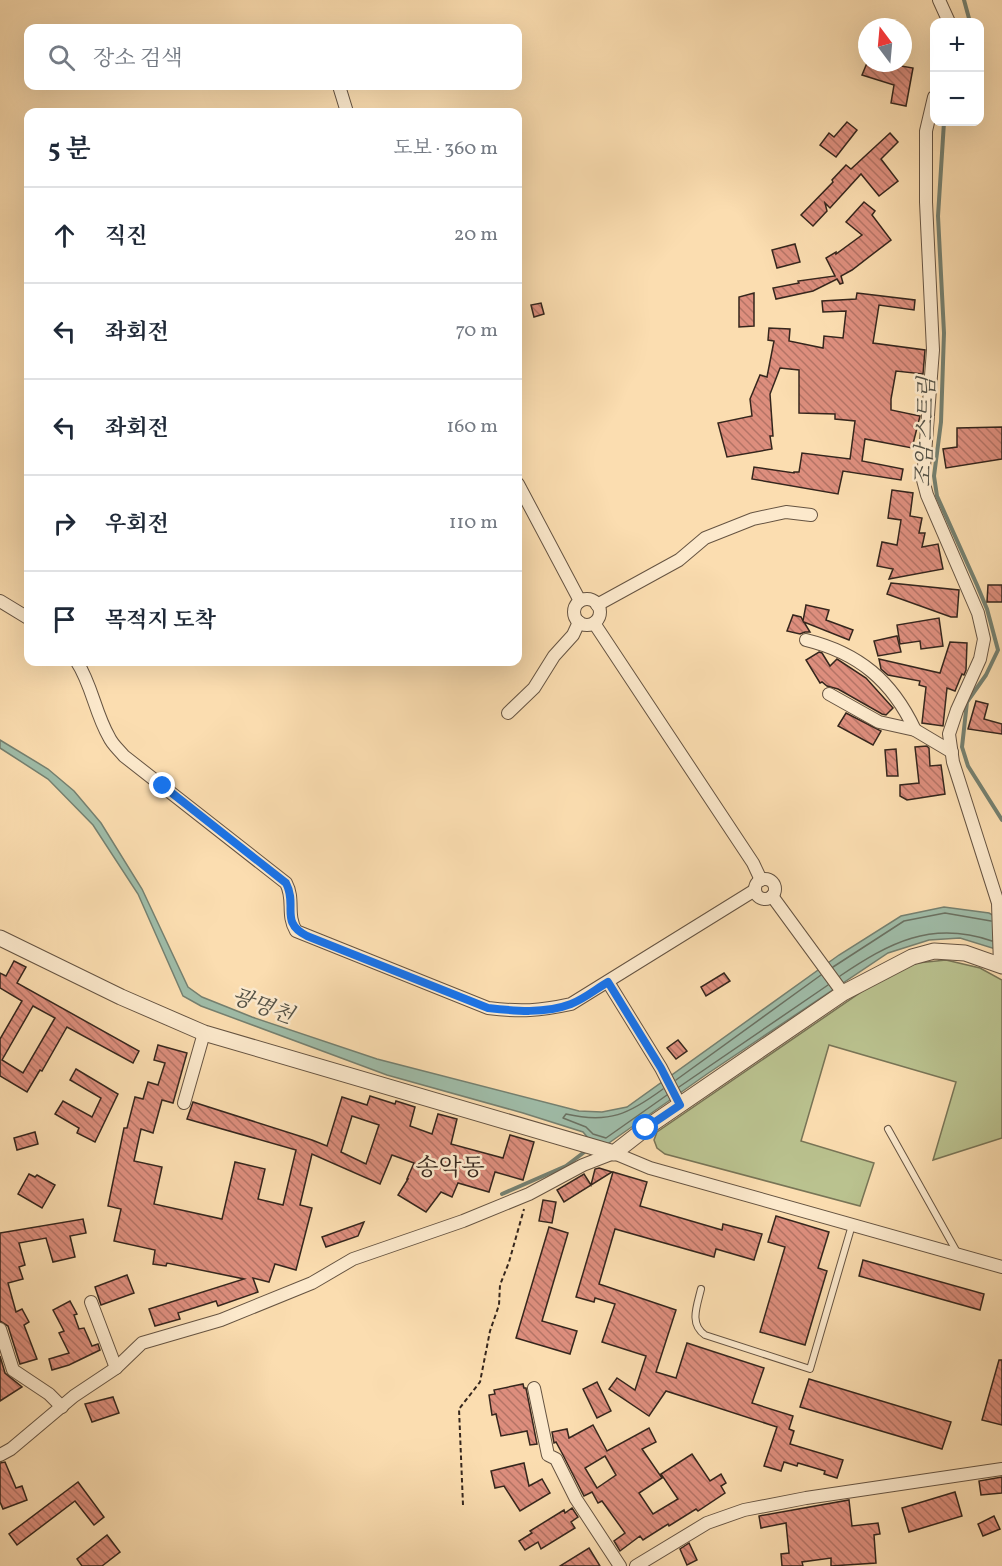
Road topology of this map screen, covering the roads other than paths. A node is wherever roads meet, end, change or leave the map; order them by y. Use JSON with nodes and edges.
{"nodes":[{"id":1,"x":939,"y":0,"type":"edge"},
{"id":2,"x":947,"y":18,"type":"edge"},
{"id":3,"x":340,"y":90,"type":"edge"},
{"id":4,"x":346,"y":108,"type":"edge"},
{"id":5,"x":930,"y":114,"type":"edge"},
{"id":6,"x":522,"y":492,"type":"edge"},
{"id":7,"x":811,"y":515,"type":"dead end"},
{"id":8,"x":0,"y":601,"type":"edge"},
{"id":9,"x":580,"y":601,"type":"junction"},
{"id":10,"x":597,"y":605,"type":"junction"},
{"id":11,"x":24,"y":616,"type":"edge"},
{"id":12,"x":579,"y":622,"type":"junction"},
{"id":13,"x":594,"y":624,"type":"junction"},
{"id":14,"x":806,"y":640,"type":"dead end"},
{"id":15,"x":79,"y":666,"type":"edge"},
{"id":16,"x":829,"y":694,"type":"dead end"},
{"id":17,"x":508,"y":713,"type":"dead end"},
{"id":18,"x":915,"y":730,"type":"junction"},
{"id":19,"x":952,"y":752,"type":"junction"},
{"id":20,"x":758,"y":885,"type":"junction"},
{"id":21,"x":0,"y":938,"type":"edge"},
{"id":22,"x":1000,"y":961,"type":"edge"},
{"id":23,"x":608,"y":982,"type":"junction"},
{"id":24,"x":841,"y":989,"type":"junction"},
{"id":25,"x":204,"y":1033,"type":"junction"},
{"id":26,"x":679,"y":1101,"type":"junction"},
{"id":27,"x":184,"y":1103,"type":"dead end"},
{"id":28,"x":888,"y":1129,"type":"dead end"},
{"id":29,"x":601,"y":1149,"type":"junction"},
{"id":30,"x":852,"y":1225,"type":"junction"},
{"id":31,"x":958,"y":1254,"type":"junction"},
{"id":32,"x":1002,"y":1267,"type":"edge"},
{"id":33,"x":701,"y":1289,"type":"dead end"},
{"id":34,"x":91,"y":1302,"type":"dead end"},
{"id":35,"x":0,"y":1329,"type":"edge"},
{"id":36,"x":116,"y":1368,"type":"junction"},
{"id":37,"x":534,"y":1388,"type":"dead end"},
{"id":38,"x":62,"y":1407,"type":"junction"},
{"id":39,"x":0,"y":1455,"type":"edge"},
{"id":40,"x":1002,"y":1469,"type":"edge"},
{"id":41,"x":620,"y":1566,"type":"edge"},
{"id":42,"x":636,"y":1566,"type":"edge"}],
"edges":[{"from":1,"to":2,"type":"street"},
{"from":3,"to":4,"type":"street"},
{"from":5,"to":19,"type":"street"},
{"from":6,"to":9,"type":"street"},
{"from":7,"to":10,"type":"street"},
{"from":8,"to":11,"type":"street"},
{"from":9,"to":10,"type":"street"},
{"from":9,"to":12,"type":"street"},
{"from":10,"to":13,"type":"street"},
{"from":12,"to":13,"type":"street"},
{"from":12,"to":17,"type":"street"},
{"from":13,"to":20,"type":"street"},
{"from":14,"to":18,"type":"street"},
{"from":15,"to":23,"type":"street"},
{"from":16,"to":18,"type":"street"},
{"from":18,"to":19,"type":"street"},
{"from":19,"to":22,"type":"street"},
{"from":20,"to":23,"type":"street"},
{"from":20,"to":24,"type":"street"},
{"from":21,"to":25,"type":"street"},
{"from":22,"to":24,"type":"street"},
{"from":23,"to":26,"type":"street"},
{"from":24,"to":26,"type":"street"},
{"from":25,"to":27,"type":"street"},
{"from":25,"to":29,"type":"street"},
{"from":26,"to":29,"type":"street"},
{"from":28,"to":31,"type":"lane"},
{"from":29,"to":30,"type":"street"},
{"from":29,"to":36,"type":"street"},
{"from":30,"to":31,"type":"street"},
{"from":30,"to":33,"type":"lane"},
{"from":31,"to":32,"type":"street"},
{"from":34,"to":36,"type":"street"},
{"from":35,"to":38,"type":"street"},
{"from":36,"to":38,"type":"street"},
{"from":37,"to":41,"type":"street"},
{"from":38,"to":39,"type":"street"},
{"from":40,"to":42,"type":"street"}]}
